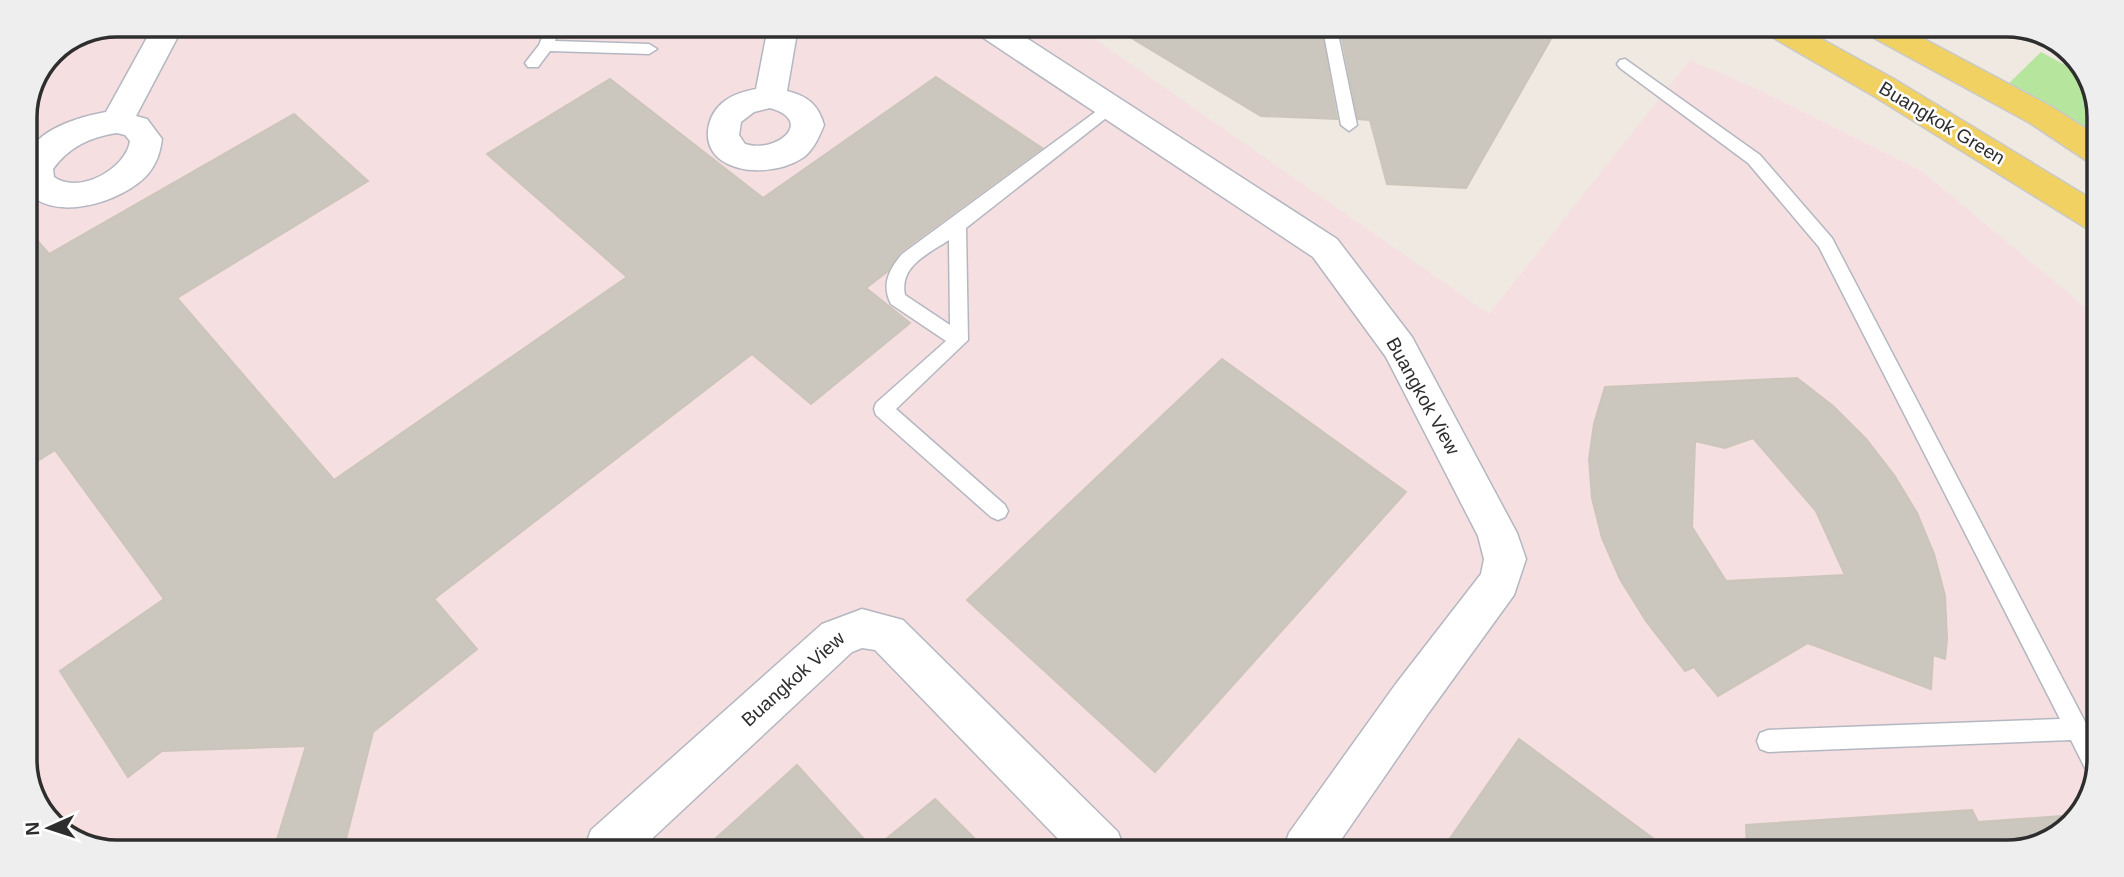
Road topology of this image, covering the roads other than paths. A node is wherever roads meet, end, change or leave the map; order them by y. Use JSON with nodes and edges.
{"nodes":[{"id":1,"x":163,"y":37,"type":"edge"},
{"id":2,"x":550,"y":37,"type":"edge"},
{"id":3,"x":781,"y":37,"type":"edge"},
{"id":4,"x":1004,"y":37,"type":"edge"},
{"id":5,"x":1332,"y":37,"type":"edge"},
{"id":6,"x":1795,"y":37,"type":"edge"},
{"id":7,"x":1896,"y":37,"type":"edge"},
{"id":8,"x":546,"y":46,"type":"junction"},
{"id":9,"x":649,"y":49,"type":"dead end"},
{"id":10,"x":533,"y":63,"type":"dead end"},
{"id":11,"x":1625,"y":64,"type":"dead end"},
{"id":12,"x":770,"y":97,"type":"dead end"},
{"id":13,"x":1109,"y":107,"type":"junction"},
{"id":14,"x":117,"y":122,"type":"dead end"},
{"id":15,"x":1349,"y":125,"type":"dead end"},
{"id":16,"x":2087,"y":145,"type":"edge"},
{"id":17,"x":2087,"y":212,"type":"edge"},
{"id":18,"x":957,"y":225,"type":"junction"},
{"id":19,"x":959,"y":340,"type":"junction"},
{"id":20,"x":998,"y":511,"type":"dead end"},
{"id":21,"x":2077,"y":729,"type":"junction"},
{"id":22,"x":1768,"y":741,"type":"dead end"},
{"id":23,"x":2087,"y":748,"type":"edge"},
{"id":24,"x":617,"y":840,"type":"edge"},
{"id":25,"x":1092,"y":840,"type":"edge"},
{"id":26,"x":1313,"y":840,"type":"edge"}],
"edges":[{"from":1,"to":14,"type":"street"},
{"from":2,"to":8,"type":"lane"},
{"from":3,"to":12,"type":"street"},
{"from":4,"to":13,"type":"street","name":"Buangkok View"},
{"from":5,"to":15,"type":"lane"},
{"from":6,"to":17,"type":"main road","name":"Buangkok Green"},
{"from":7,"to":16,"type":"main road"},
{"from":8,"to":9,"type":"lane"},
{"from":8,"to":10,"type":"lane"},
{"from":11,"to":21,"type":"lane"},
{"from":13,"to":18,"type":"lane"},
{"from":13,"to":26,"type":"street","name":"Buangkok View"},
{"from":18,"to":19,"type":"lane"},
{"from":18,"to":19,"type":"lane"},
{"from":19,"to":20,"type":"lane"},
{"from":21,"to":22,"type":"lane"},
{"from":21,"to":23,"type":"lane"},
{"from":24,"to":25,"type":"street","name":"Buangkok View"}]}
